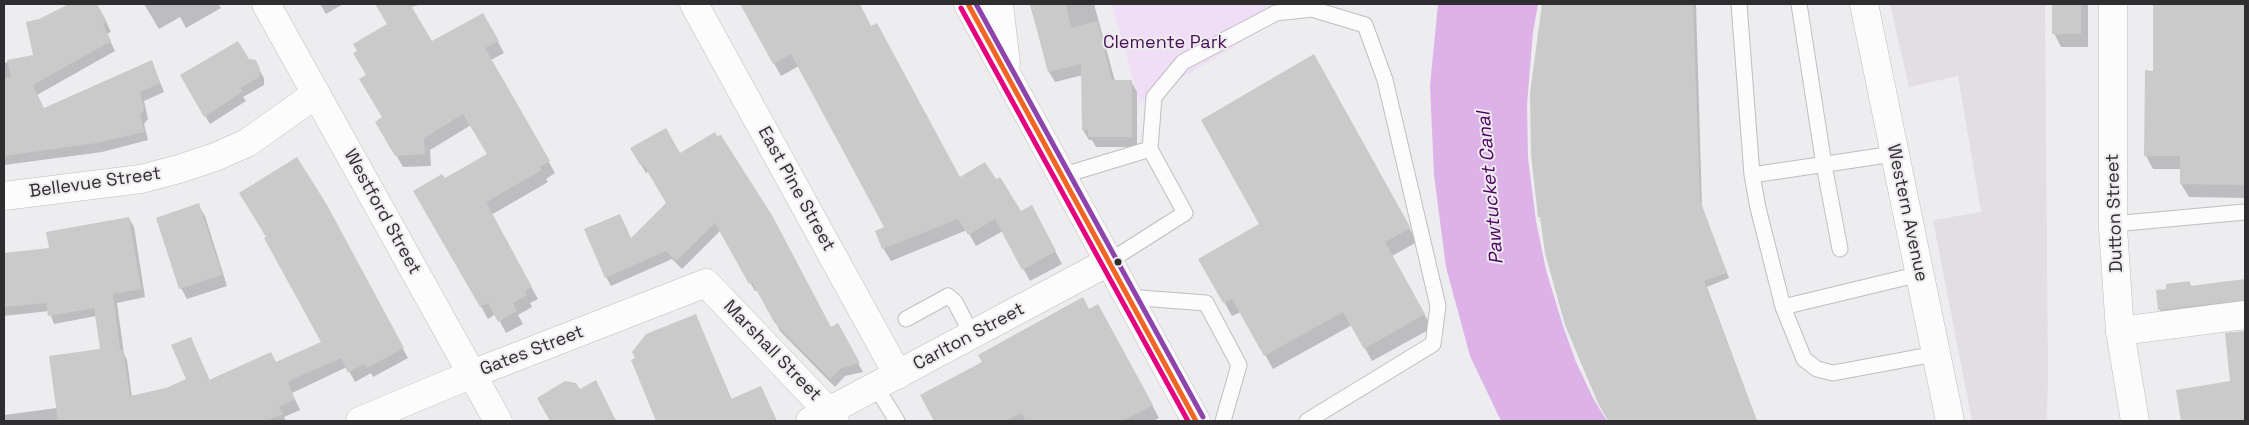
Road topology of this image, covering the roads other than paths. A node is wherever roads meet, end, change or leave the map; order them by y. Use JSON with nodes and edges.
{"nodes":[{"id":1,"x":266,"y":4,"type":"edge"},
{"id":2,"x":694,"y":4,"type":"edge"},
{"id":3,"x":968,"y":4,"type":"edge"},
{"id":4,"x":999,"y":4,"type":"edge"},
{"id":5,"x":1739,"y":4,"type":"edge"},
{"id":6,"x":1799,"y":4,"type":"edge"},
{"id":7,"x":1864,"y":4,"type":"edge"},
{"id":8,"x":2113,"y":4,"type":"edge"},
{"id":9,"x":1007,"y":78,"type":"junction"},
{"id":10,"x":316,"y":94,"type":"junction"},
{"id":11,"x":1150,"y":149,"type":"junction"},
{"id":12,"x":1894,"y":154,"type":"junction"},
{"id":13,"x":1824,"y":164,"type":"junction"},
{"id":14,"x":1752,"y":175,"type":"junction"},
{"id":15,"x":1061,"y":176,"type":"junction"},
{"id":16,"x":4,"y":196,"type":"edge"},
{"id":17,"x":2245,"y":212,"type":"edge"},
{"id":18,"x":2113,"y":224,"type":"junction"},
{"id":19,"x":1840,"y":249,"type":"dead end"},
{"id":20,"x":1108,"y":262,"type":"junction"},
{"id":21,"x":1920,"y":274,"type":"junction"},
{"id":22,"x":706,"y":283,"type":"joint"},
{"id":23,"x":1127,"y":297,"type":"junction"},
{"id":24,"x":1783,"y":307,"type":"junction"},
{"id":25,"x":2245,"y":315,"type":"edge"},
{"id":26,"x":906,"y":319,"type":"dead end"},
{"id":27,"x":2120,"y":331,"type":"junction"},
{"id":28,"x":972,"y":335,"type":"junction"},
{"id":29,"x":1935,"y":354,"type":"junction"},
{"id":30,"x":472,"y":374,"type":"junction"},
{"id":31,"x":887,"y":381,"type":"junction"},
{"id":32,"x":825,"y":418,"type":"edge"},
{"id":33,"x":360,"y":421,"type":"edge"},
{"id":34,"x":498,"y":421,"type":"edge"},
{"id":35,"x":897,"y":421,"type":"edge"},
{"id":36,"x":1196,"y":421,"type":"edge"},
{"id":37,"x":1223,"y":421,"type":"edge"},
{"id":38,"x":1308,"y":421,"type":"edge"},
{"id":39,"x":1950,"y":421,"type":"edge"},
{"id":40,"x":2135,"y":421,"type":"edge"}],
"edges":[{"from":1,"to":10,"type":"street","name":"Westford Street"},
{"from":2,"to":31,"type":"street","name":"East Pine Street"},
{"from":3,"to":9,"type":"street"},
{"from":4,"to":9,"type":"street"},
{"from":5,"to":14,"type":"lane"},
{"from":6,"to":13,"type":"lane"},
{"from":7,"to":12,"type":"street","name":"Western Avenue"},
{"from":8,"to":18,"type":"street","name":"Dutton Street"},
{"from":9,"to":15,"type":"street"},
{"from":10,"to":16,"type":"street","name":"Bellevue Street"},
{"from":10,"to":30,"type":"street","name":"Westford Street"},
{"from":11,"to":15,"type":"lane"},
{"from":11,"to":20,"type":"lane"},
{"from":11,"to":38,"type":"lane"},
{"from":12,"to":13,"type":"lane"},
{"from":12,"to":21,"type":"street","name":"Western Avenue"},
{"from":13,"to":14,"type":"lane"},
{"from":13,"to":19,"type":"lane"},
{"from":14,"to":24,"type":"lane"},
{"from":15,"to":20,"type":"street"},
{"from":17,"to":18,"type":"lane"},
{"from":18,"to":27,"type":"street","name":"Dutton Street"},
{"from":20,"to":23,"type":"street"},
{"from":20,"to":28,"type":"street","name":"Carlton Street"},
{"from":21,"to":24,"type":"lane"},
{"from":21,"to":29,"type":"street","name":"Western Avenue"},
{"from":22,"to":30,"type":"street","name":"Gates Street"},
{"from":22,"to":32,"type":"street","name":"Marshall Street"},
{"from":23,"to":36,"type":"street"},
{"from":23,"to":37,"type":"lane"},
{"from":24,"to":29,"type":"lane"},
{"from":25,"to":27,"type":"street"},
{"from":26,"to":28,"type":"lane"},
{"from":27,"to":40,"type":"street","name":"Dutton Street"},
{"from":28,"to":31,"type":"street","name":"Carlton Street"},
{"from":29,"to":39,"type":"street","name":"Western Avenue"},
{"from":30,"to":33,"type":"street","name":"Gates Street"},
{"from":30,"to":34,"type":"street","name":"Westford Street"},
{"from":31,"to":32,"type":"street","name":"Carlton Street"},
{"from":31,"to":35,"type":"lane"}]}
